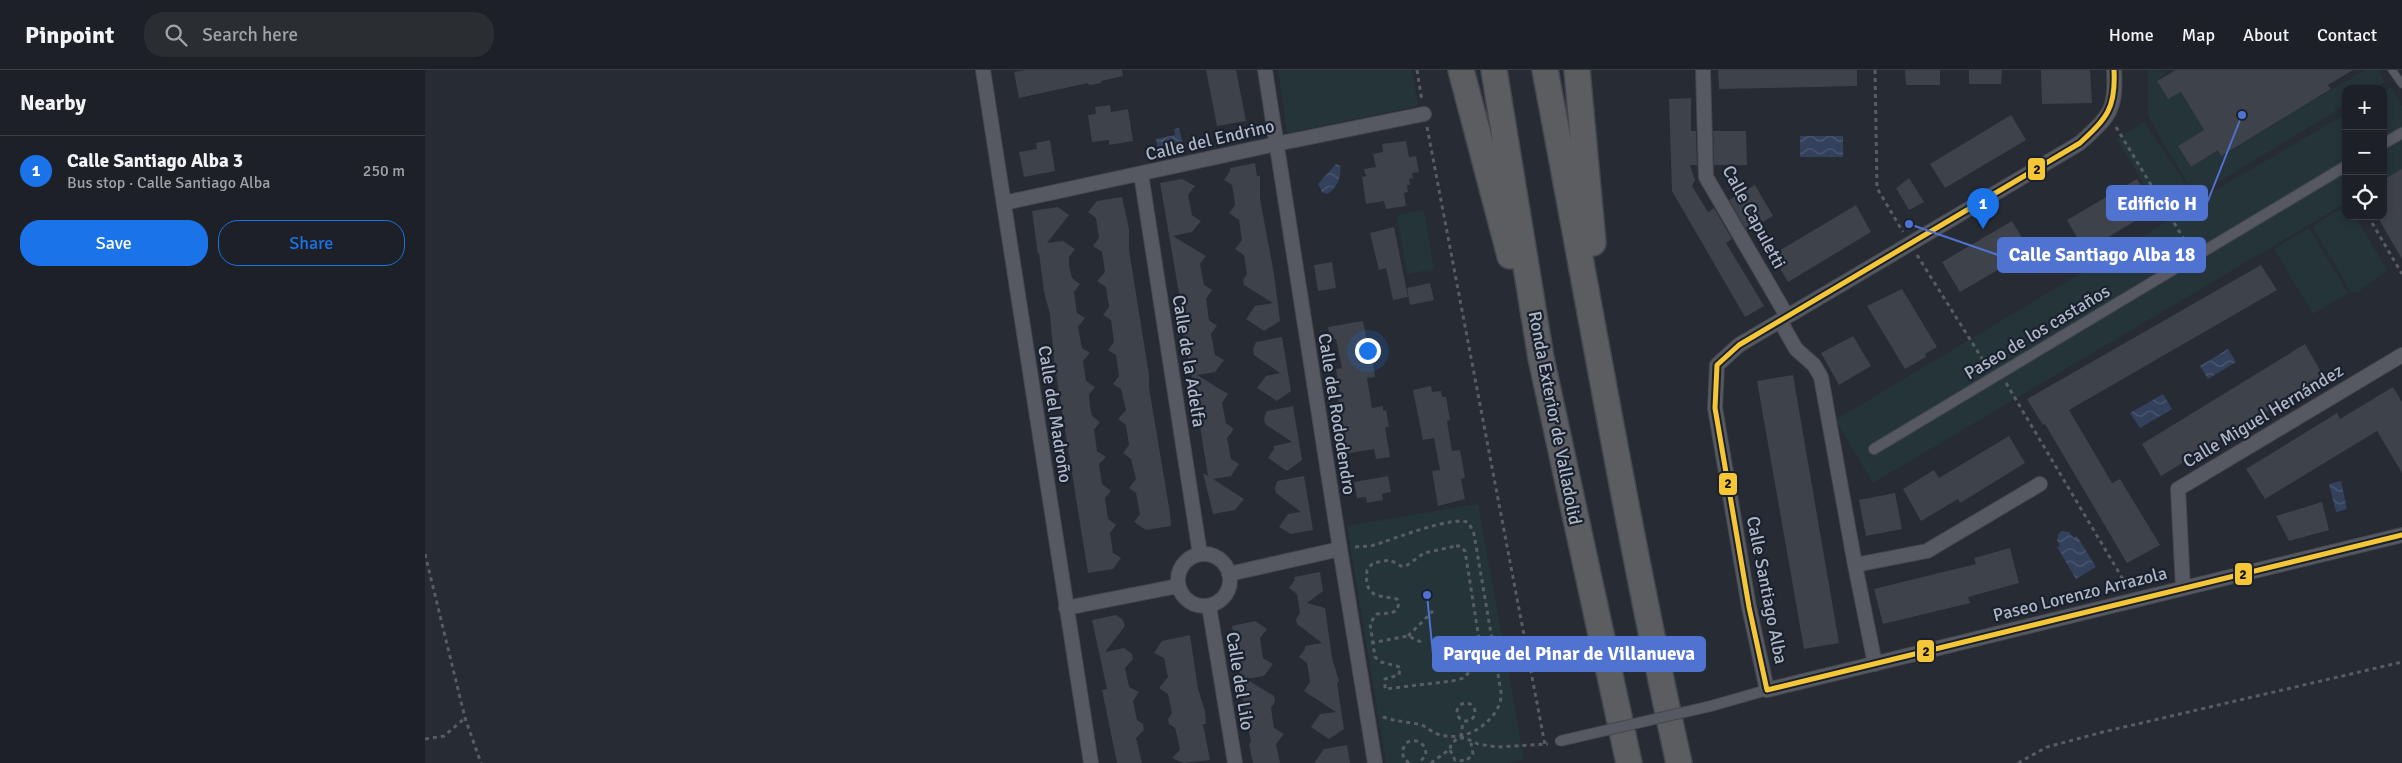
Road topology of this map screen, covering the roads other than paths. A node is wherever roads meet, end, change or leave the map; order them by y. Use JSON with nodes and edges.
{"nodes":[{"id":1,"x":983,"y":70,"type":"edge"},
{"id":2,"x":1265,"y":70,"type":"edge"},
{"id":3,"x":1461,"y":70,"type":"edge"},
{"id":4,"x":1494,"y":70,"type":"edge"},
{"id":5,"x":1545,"y":70,"type":"edge"},
{"id":6,"x":1577,"y":70,"type":"edge"},
{"id":7,"x":1703,"y":70,"type":"edge"},
{"id":8,"x":2114,"y":70,"type":"edge"},
{"id":9,"x":2392,"y":70,"type":"edge"},
{"id":10,"x":2402,"y":84,"type":"edge"},
{"id":11,"x":1424,"y":114,"type":"road end"},
{"id":12,"x":2402,"y":133,"type":"edge"},
{"id":13,"x":2387,"y":142,"type":"edge"},
{"id":14,"x":1276,"y":144,"type":"junction"},
{"id":15,"x":2342,"y":168,"type":"edge"},
{"id":16,"x":1141,"y":174,"type":"junction"},
{"id":17,"x":1005,"y":203,"type":"junction"},
{"id":18,"x":1784,"y":319,"type":"junction"},
{"id":19,"x":1593,"y":323,"type":"junction"},
{"id":20,"x":2402,"y":355,"type":"edge"},
{"id":21,"x":1541,"y":358,"type":"junction"},
{"id":22,"x":1874,"y":449,"type":"dead end"},
{"id":23,"x":2040,"y":484,"type":"dead end"},
{"id":24,"x":2402,"y":535,"type":"edge"},
{"id":25,"x":1339,"y":549,"type":"junction"},
{"id":26,"x":1200,"y":554,"type":"junction"},
{"id":27,"x":1855,"y":565,"type":"junction"},
{"id":28,"x":1229,"y":574,"type":"junction"},
{"id":29,"x":1178,"y":586,"type":"junction"},
{"id":30,"x":2183,"y":588,"type":"junction"},
{"id":31,"x":1209,"y":606,"type":"junction"},
{"id":32,"x":1066,"y":608,"type":"junction"},
{"id":33,"x":1875,"y":664,"type":"junction"},
{"id":34,"x":1767,"y":690,"type":"junction"},
{"id":35,"x":1560,"y":742,"type":"dead end"},
{"id":36,"x":1091,"y":763,"type":"edge"},
{"id":37,"x":1235,"y":763,"type":"edge"},
{"id":38,"x":1375,"y":763,"type":"edge"},
{"id":39,"x":1629,"y":763,"type":"edge"},
{"id":40,"x":1679,"y":763,"type":"edge"}],
"edges":[{"from":1,"to":17,"type":"street","name":"Calle del Madroño"},
{"from":2,"to":14,"type":"street","name":"Calle del Rododendro"},
{"from":3,"to":21,"type":"highway"},
{"from":4,"to":21,"type":"highway","name":"Ronda Exterior de Valladolid"},
{"from":5,"to":19,"type":"highway"},
{"from":6,"to":19,"type":"highway"},
{"from":7,"to":18,"type":"street","name":"Calle Capuletti"},
{"from":8,"to":18,"type":"street","name":"Calle Santiago Alba"},
{"from":9,"to":10,"type":"lane"},
{"from":11,"to":14,"type":"street","name":"Calle del Endrino"},
{"from":12,"to":13,"type":"street"},
{"from":14,"to":16,"type":"street","name":"Calle del Endrino"},
{"from":14,"to":25,"type":"street","name":"Calle del Rododendro"},
{"from":15,"to":22,"type":"street","name":"Paseo de los castaños"},
{"from":16,"to":17,"type":"street","name":"Calle del Endrino"},
{"from":16,"to":26,"type":"street","name":"Calle de la Adelfa"},
{"from":17,"to":32,"type":"street","name":"Calle del Madroño"},
{"from":18,"to":27,"type":"street"},
{"from":18,"to":34,"type":"street","name":"Calle Santiago Alba"},
{"from":19,"to":40,"type":"highway"},
{"from":20,"to":30,"type":"street","name":"Calle Miguel Hernández"},
{"from":21,"to":39,"type":"highway","name":"Ronda Exterior de Valladolid"},
{"from":23,"to":27,"type":"street"},
{"from":24,"to":30,"type":"street","name":"Paseo Lorenzo Arrazola"},
{"from":25,"to":28,"type":"street"},
{"from":25,"to":38,"type":"street","name":"Calle del Rododendro"},
{"from":26,"to":28,"type":"street"},
{"from":26,"to":29,"type":"street"},
{"from":27,"to":33,"type":"street"},
{"from":28,"to":31,"type":"street"},
{"from":29,"to":31,"type":"street"},
{"from":29,"to":32,"type":"street"},
{"from":30,"to":33,"type":"street","name":"Paseo Lorenzo Arrazola"},
{"from":31,"to":37,"type":"street","name":"Calle del Lilo"},
{"from":32,"to":36,"type":"street","name":"Calle del Madroño"},
{"from":33,"to":34,"type":"street","name":"Paseo Lorenzo Arrazola"},
{"from":34,"to":35,"type":"street","bridge":true}]}
